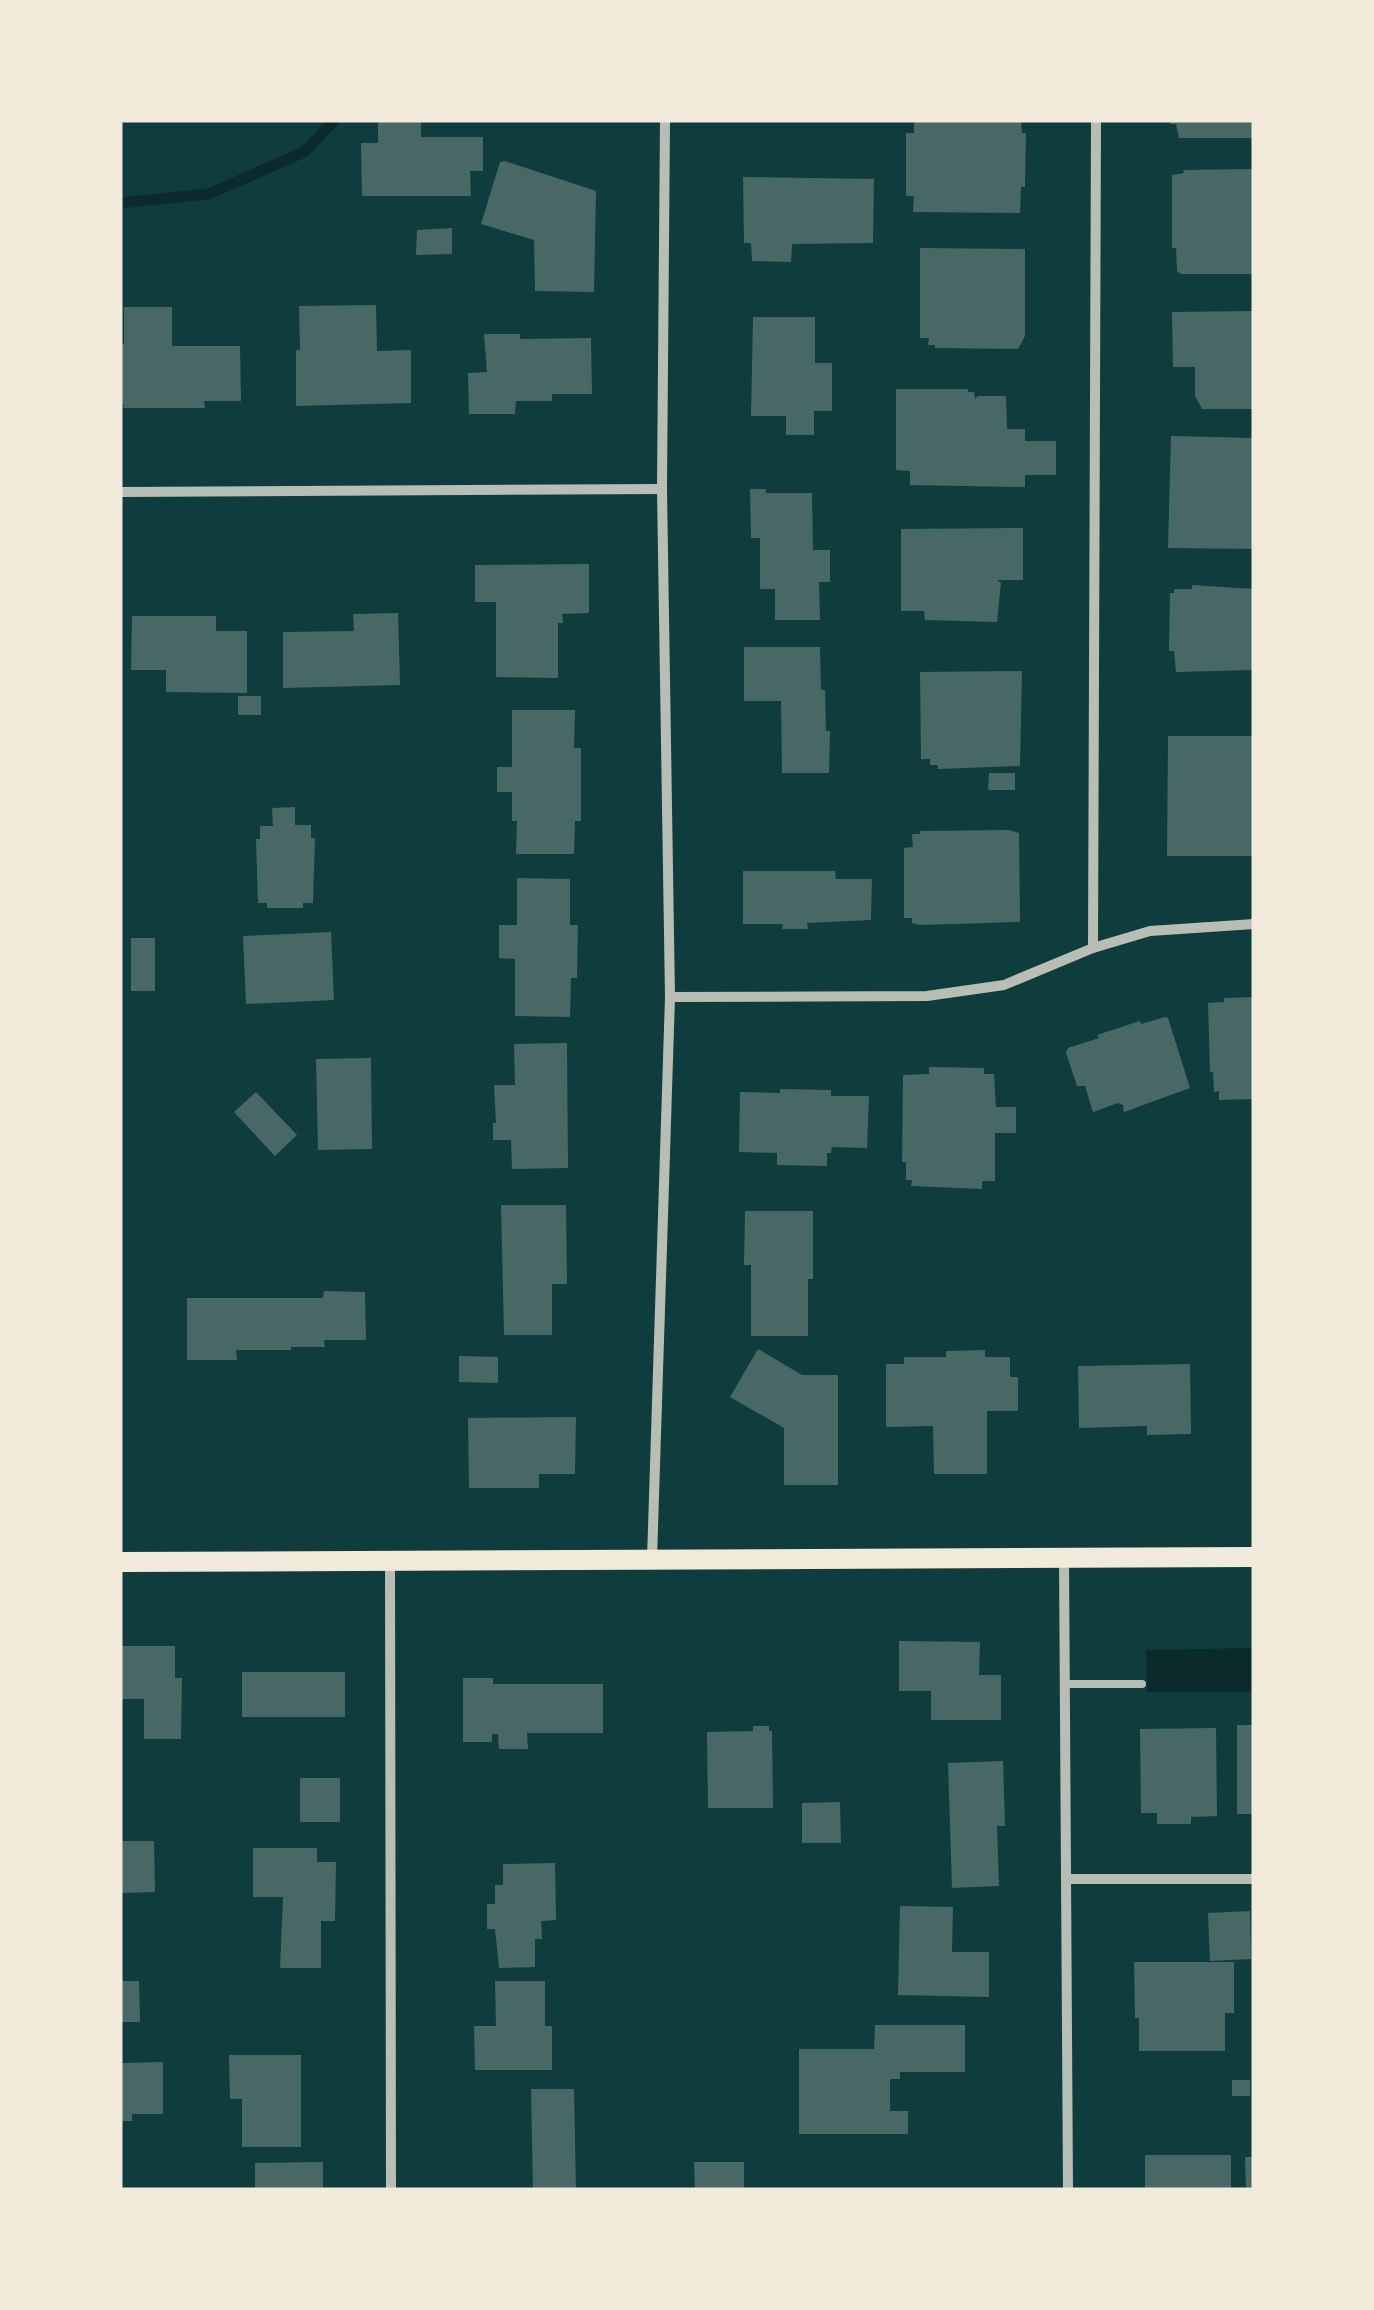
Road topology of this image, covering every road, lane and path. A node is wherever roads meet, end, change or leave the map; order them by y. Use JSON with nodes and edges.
{"nodes":[{"id":1,"x":666,"y":120,"type":"edge"},
{"id":2,"x":1096,"y":120,"type":"edge"},
{"id":3,"x":662,"y":489,"type":"junction"},
{"id":4,"x":120,"y":492,"type":"edge"},
{"id":5,"x":1254,"y":924,"type":"edge"},
{"id":6,"x":1093,"y":948,"type":"junction"},
{"id":7,"x":670,"y":997,"type":"junction"},
{"id":8,"x":1254,"y":1557,"type":"edge"},
{"id":9,"x":1064,"y":1558,"type":"junction"},
{"id":10,"x":652,"y":1559,"type":"junction"},
{"id":11,"x":390,"y":1561,"type":"junction"},
{"id":12,"x":120,"y":1562,"type":"edge"},
{"id":13,"x":1065,"y":1684,"type":"junction"},
{"id":14,"x":1142,"y":1684,"type":"dead end"},
{"id":15,"x":1066,"y":1879,"type":"junction"},
{"id":16,"x":1254,"y":1879,"type":"edge"},
{"id":17,"x":391,"y":2190,"type":"edge"},
{"id":18,"x":1068,"y":2190,"type":"edge"}],
"edges":[{"from":1,"to":3,"type":"street"},
{"from":2,"to":6,"type":"street"},
{"from":3,"to":4,"type":"street"},
{"from":3,"to":7,"type":"street"},
{"from":5,"to":6,"type":"street"},
{"from":6,"to":7,"type":"street"},
{"from":7,"to":10,"type":"street"},
{"from":8,"to":9,"type":"main road"},
{"from":9,"to":10,"type":"main road"},
{"from":9,"to":13,"type":"street"},
{"from":10,"to":11,"type":"main road"},
{"from":11,"to":12,"type":"main road"},
{"from":11,"to":17,"type":"street"},
{"from":13,"to":14,"type":"lane"},
{"from":13,"to":15,"type":"street"},
{"from":15,"to":16,"type":"street"},
{"from":15,"to":18,"type":"street"}]}
